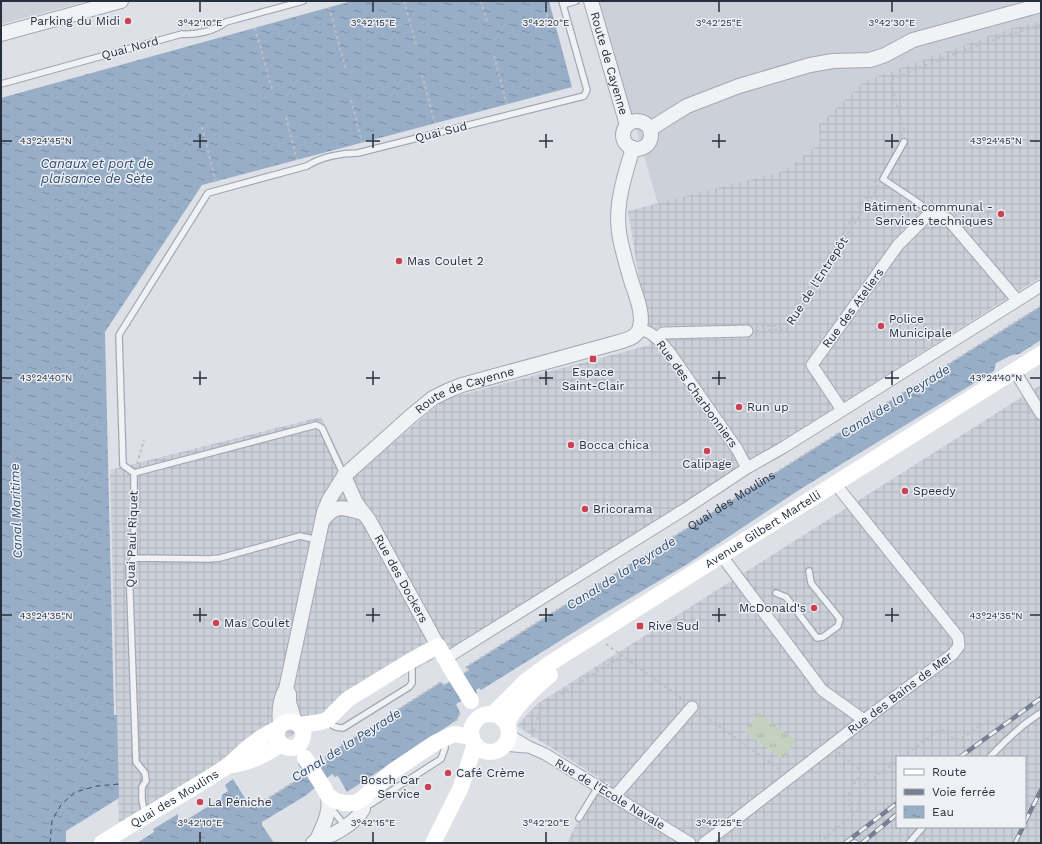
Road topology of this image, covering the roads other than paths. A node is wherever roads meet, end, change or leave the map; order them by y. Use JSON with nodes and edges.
{"nodes":[{"id":1,"x":121,"y":1,"type":"edge"},
{"id":2,"x":304,"y":1,"type":"edge"},
{"id":3,"x":576,"y":1,"type":"edge"},
{"id":4,"x":590,"y":1,"type":"edge"},
{"id":5,"x":562,"y":3,"type":"edge"},
{"id":6,"x":1041,"y":5,"type":"edge"},
{"id":7,"x":1,"y":34,"type":"edge"},
{"id":8,"x":1,"y":84,"type":"edge"},
{"id":9,"x":627,"y":125,"type":"junction"},
{"id":10,"x":650,"y":129,"type":"junction"},
{"id":11,"x":902,"y":139,"type":"road end"},
{"id":12,"x":633,"y":148,"type":"junction"},
{"id":13,"x":208,"y":193,"type":"joint"},
{"id":14,"x":930,"y":213,"type":"junction"},
{"id":15,"x":1041,"y":286,"type":"edge"},
{"id":16,"x":1017,"y":300,"type":"junction"},
{"id":17,"x":640,"y":329,"type":"junction"},
{"id":18,"x":750,"y":329,"type":"road end"},
{"id":19,"x":658,"y":338,"type":"junction"},
{"id":20,"x":1041,"y":354,"type":"edge"},
{"id":21,"x":1041,"y":364,"type":"edge"},
{"id":22,"x":1019,"y":378,"type":"junction"},
{"id":23,"x":842,"y":410,"type":"junction"},
{"id":24,"x":1041,"y":414,"type":"edge"},
{"id":25,"x":747,"y":468,"type":"junction"},
{"id":26,"x":134,"y":473,"type":"junction"},
{"id":27,"x":344,"y":476,"type":"junction"},
{"id":28,"x":842,"y":491,"type":"junction"},
{"id":29,"x":364,"y":514,"type":"junction"},
{"id":30,"x":322,"y":520,"type":"junction"},
{"id":31,"x":318,"y":540,"type":"junction"},
{"id":32,"x":134,"y":558,"type":"junction"},
{"id":33,"x":727,"y":563,"type":"junction"},
{"id":34,"x":809,"y":571,"type":"dead end"},
{"id":35,"x":776,"y":593,"type":"dead end"},
{"id":36,"x":412,"y":660,"type":"junction"},
{"id":37,"x":450,"y":667,"type":"junction"},
{"id":38,"x":692,"y":706,"type":"dead end"},
{"id":39,"x":1041,"y":713,"type":"edge"},
{"id":40,"x":487,"y":715,"type":"junction"},
{"id":41,"x":327,"y":720,"type":"junction"},
{"id":42,"x":864,"y":720,"type":"junction"},
{"id":43,"x":288,"y":725,"type":"junction"},
{"id":44,"x":445,"y":738,"type":"junction"},
{"id":45,"x":503,"y":739,"type":"junction"},
{"id":46,"x":474,"y":741,"type":"junction"},
{"id":47,"x":281,"y":744,"type":"junction"},
{"id":48,"x":301,"y":752,"type":"junction"},
{"id":49,"x":991,"y":756,"type":"edge"},
{"id":50,"x":227,"y":766,"type":"junction"},
{"id":51,"x":461,"y":787,"type":"junction"},
{"id":52,"x":598,"y":787,"type":"junction"},
{"id":53,"x":614,"y":797,"type":"junction"},
{"id":54,"x":328,"y":799,"type":"junction"},
{"id":55,"x":345,"y":809,"type":"dead end"},
{"id":56,"x":359,"y":810,"type":"joint"},
{"id":57,"x":145,"y":816,"type":"junction"},
{"id":58,"x":579,"y":818,"type":"dead end"},
{"id":59,"x":345,"y":826,"type":"junction"},
{"id":60,"x":922,"y":828,"type":"edge"},
{"id":61,"x":315,"y":841,"type":"edge"},
{"id":62,"x":102,"y":843,"type":"edge"},
{"id":63,"x":433,"y":843,"type":"edge"},
{"id":64,"x":690,"y":843,"type":"edge"},
{"id":65,"x":704,"y":843,"type":"edge"},
{"id":66,"x":909,"y":843,"type":"edge"}],
"edges":[{"from":1,"to":7,"type":"street"},
{"from":2,"to":8,"type":"lane","name":"Quai Nord"},
{"from":3,"to":5,"type":"lane"},
{"from":4,"to":9,"type":"street","name":"Route de Cayenne"},
{"from":5,"to":13,"type":"lane","name":"Quai Sud"},
{"from":6,"to":10,"type":"street"},
{"from":9,"to":10,"type":"street","name":"Route de Cayenne"},
{"from":9,"to":12,"type":"street","name":"Route de Cayenne"},
{"from":10,"to":12,"type":"street"},
{"from":11,"to":14,"type":"lane"},
{"from":12,"to":17,"type":"street"},
{"from":13,"to":26,"type":"lane","name":"Quai Paul Riquet"},
{"from":14,"to":16,"type":"street"},
{"from":14,"to":23,"type":"street","name":"Rue des Ateliers"},
{"from":15,"to":16,"type":"street","name":"Quai des Moulins"},
{"from":16,"to":23,"type":"street","name":"Quai des Moulins"},
{"from":17,"to":19,"type":"street","name":"Rue des Charbonniers"},
{"from":17,"to":27,"type":"street","name":"Route de Cayenne"},
{"from":18,"to":19,"type":"street"},
{"from":19,"to":25,"type":"street","name":"Rue des Charbonniers"},
{"from":20,"to":40,"type":"main road","name":"Avenue Gilbert Martelli"},
{"from":21,"to":22,"type":"main road","name":"Avenue Gilbert Martelli"},
{"from":22,"to":24,"type":"street"},
{"from":22,"to":28,"type":"main road","name":"Avenue Gilbert Martelli"},
{"from":23,"to":25,"type":"street","name":"Quai des Moulins"},
{"from":25,"to":37,"type":"street","name":"Quai des Moulins"},
{"from":26,"to":27,"type":"lane"},
{"from":26,"to":32,"type":"lane","name":"Quai Paul Riquet"},
{"from":27,"to":29,"type":"street","name":"Rue des Dockers"},
{"from":27,"to":30,"type":"street","name":"Route de Cayenne"},
{"from":28,"to":33,"type":"main road","name":"Avenue Gilbert Martelli"},
{"from":28,"to":42,"type":"street","name":"Rue des Bains de Mer"},
{"from":29,"to":30,"type":"street"},
{"from":29,"to":37,"type":"street","name":"Rue des Dockers"},
{"from":30,"to":31,"type":"street","name":"Route de Cayenne"},
{"from":31,"to":32,"type":"lane"},
{"from":31,"to":43,"type":"street","name":"Route de Cayenne"},
{"from":32,"to":57,"type":"lane","name":"Quai Paul Riquet"},
{"from":33,"to":42,"type":"street"},
{"from":33,"to":45,"type":"main road","name":"Avenue Gilbert Martelli"},
{"from":34,"to":35,"type":"lane"},
{"from":36,"to":37,"type":"main road","name":"Quai des Moulins"},
{"from":36,"to":41,"type":"main road","name":"Quai des Moulins"},
{"from":36,"to":41,"type":"lane"},
{"from":37,"to":40,"type":"main road","bridge":true},
{"from":38,"to":53,"type":"street"},
{"from":39,"to":49,"type":"lane"},
{"from":40,"to":45,"type":"main road"},
{"from":40,"to":46,"type":"main road"},
{"from":41,"to":43,"type":"main road"},
{"from":42,"to":65,"type":"street","name":"Rue des Bains de Mer"},
{"from":43,"to":47,"type":"main road"},
{"from":43,"to":48,"type":"main road"},
{"from":43,"to":50,"type":"main road"},
{"from":44,"to":46,"type":"main road"},
{"from":44,"to":54,"type":"main road"},
{"from":44,"to":56,"type":"lane"},
{"from":45,"to":46,"type":"main road"},
{"from":45,"to":51,"type":"main road","name":"Avenue Gilbert Martelli"},
{"from":45,"to":52,"type":"street","name":"Rue de l'École Navale"},
{"from":46,"to":51,"type":"main road"},
{"from":47,"to":48,"type":"main road"},
{"from":47,"to":50,"type":"main road"},
{"from":48,"to":54,"type":"main road","bridge":true},
{"from":50,"to":57,"type":"main road","name":"Quai des Moulins"},
{"from":51,"to":63,"type":"main road"},
{"from":52,"to":53,"type":"street","name":"Rue de l'École Navale"},
{"from":52,"to":58,"type":"lane"},
{"from":53,"to":64,"type":"street","name":"Rue de l'École Navale"},
{"from":54,"to":55,"type":"lane"},
{"from":54,"to":59,"type":"lane"},
{"from":54,"to":61,"type":"street"},
{"from":56,"to":59,"type":"street"},
{"from":57,"to":62,"type":"main road","name":"Quai des Moulins"},
{"from":59,"to":61,"type":"street"},
{"from":60,"to":66,"type":"lane"}]}
